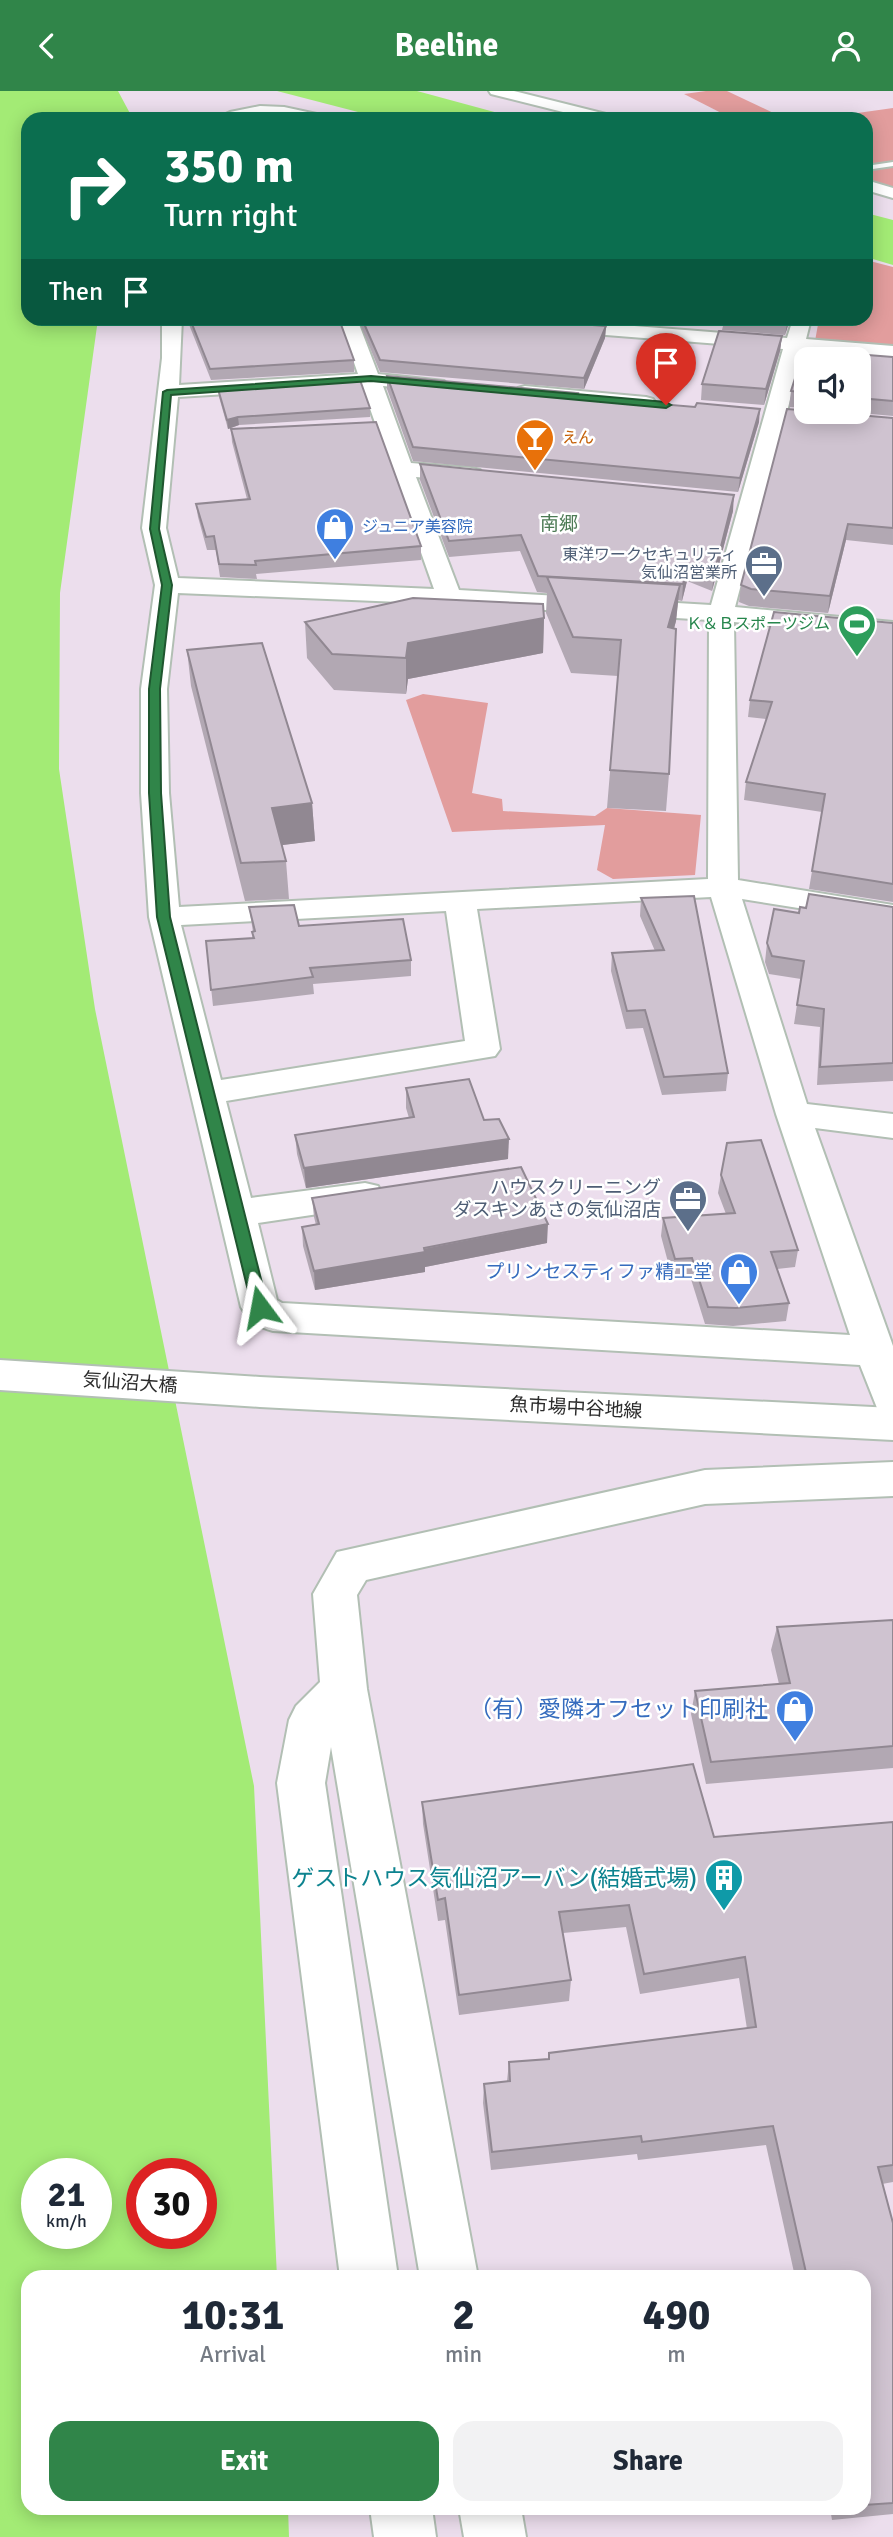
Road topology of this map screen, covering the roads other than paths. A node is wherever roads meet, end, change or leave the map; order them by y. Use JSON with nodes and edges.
{"nodes":[{"id":1,"x":496,"y":91,"type":"edge"},
{"id":2,"x":255,"y":112,"type":"edge"},
{"id":3,"x":290,"y":112,"type":"edge"},
{"id":4,"x":581,"y":112,"type":"edge"},
{"id":5,"x":893,"y":164,"type":"edge"},
{"id":6,"x":873,"y":167,"type":"edge"},
{"id":7,"x":873,"y":187,"type":"edge"},
{"id":8,"x":893,"y":193,"type":"edge"},
{"id":9,"x":172,"y":326,"type":"edge"},
{"id":10,"x":351,"y":326,"type":"edge"},
{"id":11,"x":666,"y":326,"type":"edge"},
{"id":12,"x":798,"y":331,"type":"edge"},
{"id":13,"x":893,"y":352,"type":"edge"},
{"id":14,"x":371,"y":379,"type":"junction"},
{"id":15,"x":454,"y":386,"type":"edge"},
{"id":16,"x":510,"y":391,"type":"edge"},
{"id":17,"x":167,"y":392,"type":"junction"},
{"id":18,"x":663,"y":405,"type":"edge"},
{"id":19,"x":388,"y":425,"type":"junction"},
{"id":20,"x":361,"y":427,"type":"edge"},
{"id":21,"x":403,"y":469,"type":"junction"},
{"id":22,"x":500,"y":478,"type":"edge"},
{"id":23,"x":167,"y":585,"type":"junction"},
{"id":24,"x":449,"y":597,"type":"junction"},
{"id":25,"x":721,"y":613,"type":"junction"},
{"id":26,"x":893,"y":630,"type":"edge"},
{"id":27,"x":723,"y":887,"type":"junction"},
{"id":28,"x":460,"y":901,"type":"junction"},
{"id":29,"x":893,"y":914,"type":"edge"},
{"id":30,"x":164,"y":917,"type":"junction"},
{"id":31,"x":208,"y":1093,"type":"junction"},
{"id":32,"x":793,"y":1114,"type":"junction"},
{"id":33,"x":893,"y":1126,"type":"edge"},
{"id":34,"x":401,"y":1189,"type":"edge"},
{"id":35,"x":238,"y":1213,"type":"junction"},
{"id":36,"x":876,"y":1351,"type":"junction"},
{"id":37,"x":0,"y":1375,"type":"edge"},
{"id":38,"x":260,"y":1392,"type":"joint"},
{"id":39,"x":893,"y":1402,"type":"edge"},
{"id":40,"x":893,"y":1424,"type":"edge"},
{"id":41,"x":893,"y":1479,"type":"edge"},
{"id":42,"x":344,"y":1689,"type":"junction"},
{"id":43,"x":368,"y":2270,"type":"edge"},
{"id":44,"x":448,"y":2270,"type":"edge"},
{"id":45,"x":402,"y":2515,"type":"edge"},
{"id":46,"x":491,"y":2515,"type":"edge"},
{"id":47,"x":405,"y":2537,"type":"edge"},
{"id":48,"x":495,"y":2537,"type":"edge"}],
"edges":[{"from":1,"to":4,"type":"street"},
{"from":2,"to":3,"type":"street"},
{"from":5,"to":6,"type":"lane"},
{"from":7,"to":8,"type":"street"},
{"from":9,"to":17,"type":"street"},
{"from":10,"to":14,"type":"street"},
{"from":11,"to":12,"type":"street"},
{"from":12,"to":13,"type":"street"},
{"from":12,"to":25,"type":"street"},
{"from":14,"to":15,"type":"street"},
{"from":14,"to":17,"type":"street"},
{"from":14,"to":19,"type":"street"},
{"from":16,"to":18,"type":"street"},
{"from":17,"to":23,"type":"street"},
{"from":19,"to":20,"type":"street"},
{"from":19,"to":21,"type":"street"},
{"from":21,"to":22,"type":"street"},
{"from":21,"to":24,"type":"street"},
{"from":23,"to":24,"type":"street"},
{"from":23,"to":30,"type":"street"},
{"from":24,"to":25,"type":"street"},
{"from":25,"to":26,"type":"street"},
{"from":25,"to":27,"type":"street"},
{"from":27,"to":28,"type":"street"},
{"from":27,"to":29,"type":"street"},
{"from":27,"to":32,"type":"street"},
{"from":28,"to":30,"type":"street"},
{"from":28,"to":31,"type":"street"},
{"from":30,"to":31,"type":"street"},
{"from":31,"to":35,"type":"street"},
{"from":32,"to":33,"type":"street"},
{"from":32,"to":36,"type":"street"},
{"from":34,"to":35,"type":"street"},
{"from":35,"to":36,"type":"street"},
{"from":36,"to":39,"type":"street"},
{"from":37,"to":38,"type":"street","name":"気仙沼大橋"},
{"from":38,"to":40,"type":"street","name":"魚市場中谷地線"},
{"from":41,"to":42,"type":"street"},
{"from":42,"to":43,"type":"street"},
{"from":42,"to":44,"type":"street"},
{"from":45,"to":47,"type":"street"},
{"from":46,"to":48,"type":"street"}]}
